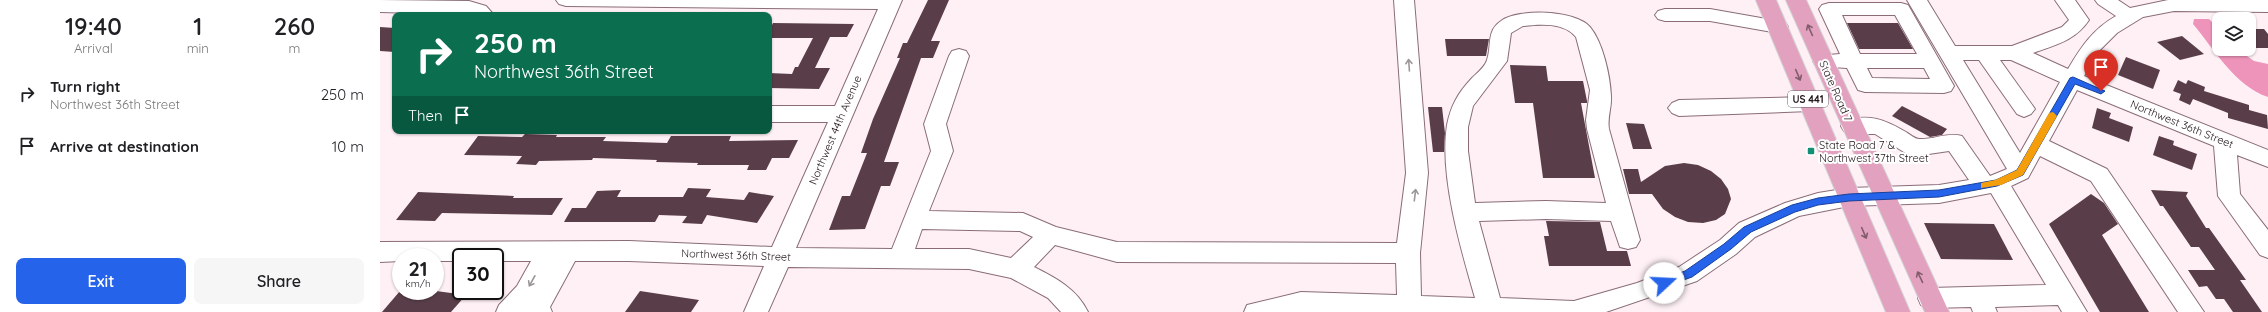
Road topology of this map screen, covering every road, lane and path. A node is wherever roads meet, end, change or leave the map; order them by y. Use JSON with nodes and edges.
{"nodes":[{"id":1,"x":566,"y":0,"type":"edge"},
{"id":2,"x":1404,"y":0,"type":"edge"},
{"id":3,"x":1766,"y":0,"type":"edge"},
{"id":4,"x":1796,"y":0,"type":"edge"},
{"id":5,"x":1917,"y":0,"type":"edge"},
{"id":6,"x":2065,"y":0,"type":"edge"},
{"id":7,"x":2105,"y":0,"type":"edge"},
{"id":8,"x":891,"y":2,"type":"edge"},
{"id":9,"x":380,"y":6,"type":"edge"},
{"id":10,"x":2268,"y":6,"type":"edge"},
{"id":11,"x":481,"y":12,"type":"edge"},
{"id":12,"x":1665,"y":14,"type":"dead end"},
{"id":13,"x":2129,"y":16,"type":"junction"},
{"id":14,"x":1778,"y":27,"type":"junction"},
{"id":15,"x":1985,"y":53,"type":"junction"},
{"id":16,"x":2014,"y":53,"type":"junction"},
{"id":17,"x":959,"y":56,"type":"dead end"},
{"id":18,"x":1939,"y":57,"type":"junction"},
{"id":19,"x":1823,"y":61,"type":"junction"},
{"id":20,"x":1854,"y":61,"type":"junction"},
{"id":21,"x":2073,"y":80,"type":"junction"},
{"id":22,"x":1810,"y":104,"type":"junction"},
{"id":23,"x":1679,"y":108,"type":"dead end"},
{"id":24,"x":2024,"y":109,"type":"dead end"},
{"id":25,"x":772,"y":114,"type":"edge"},
{"id":26,"x":841,"y":114,"type":"junction"},
{"id":27,"x":1852,"y":126,"type":"junction"},
{"id":28,"x":2225,"y":143,"type":"junction"},
{"id":29,"x":2036,"y":144,"type":"junction"},
{"id":30,"x":2268,"y":159,"type":"edge"},
{"id":31,"x":2020,"y":172,"type":"junction"},
{"id":32,"x":1991,"y":184,"type":"junction"},
{"id":33,"x":1883,"y":195,"type":"junction"},
{"id":34,"x":1849,"y":198,"type":"junction"},
{"id":35,"x":1466,"y":212,"type":"junction"},
{"id":36,"x":1620,"y":212,"type":"junction"},
{"id":37,"x":914,"y":220,"type":"junction"},
{"id":38,"x":1051,"y":235,"type":"junction"},
{"id":39,"x":1628,"y":240,"type":"dead end"},
{"id":40,"x":2268,"y":248,"type":"edge"},
{"id":41,"x":380,"y":252,"type":"edge"},
{"id":42,"x":558,"y":252,"type":"junction"},
{"id":43,"x":1408,"y":253,"type":"junction"},
{"id":44,"x":780,"y":257,"type":"junction"},
{"id":45,"x":900,"y":258,"type":"junction"},
{"id":46,"x":1016,"y":269,"type":"junction"},
{"id":47,"x":2032,"y":304,"type":"edge"},
{"id":48,"x":2070,"y":304,"type":"edge"},
{"id":49,"x":1409,"y":305,"type":"junction"},
{"id":50,"x":1934,"y":305,"type":"edge"},
{"id":51,"x":1982,"y":305,"type":"edge"},
{"id":52,"x":1490,"y":308,"type":"junction"},
{"id":53,"x":525,"y":310,"type":"edge"},
{"id":54,"x":1582,"y":311,"type":"edge"},
{"id":55,"x":756,"y":312,"type":"edge"},
{"id":56,"x":1076,"y":312,"type":"edge"},
{"id":57,"x":1256,"y":312,"type":"edge"},
{"id":58,"x":1898,"y":312,"type":"edge"},
{"id":59,"x":2192,"y":312,"type":"edge"}],
"edges":[{"from":1,"to":8,"type":"street"},
{"from":43,"to":2,"type":"street","one_way":true},
{"from":3,"to":14,"type":"main road","number":"US 441"},
{"from":19,"to":4,"type":"main road","name":"State Road 7","number":"US 441","one_way":true},
{"from":5,"to":18,"type":"street"},
{"from":6,"to":16,"type":"street"},
{"from":7,"to":13,"type":"street"},
{"from":8,"to":26,"type":"street","name":"Northwest 44th Avenue"},
{"from":9,"to":11,"type":"street"},
{"from":10,"to":13,"type":"street"},
{"from":12,"to":14,"type":"street"},
{"from":13,"to":21,"type":"street"},
{"from":14,"to":22,"type":"main road","number":"US 441","one_way":true},
{"from":15,"to":16,"type":"street"},
{"from":15,"to":18,"type":"street"},
{"from":15,"to":24,"type":"street"},
{"from":16,"to":21,"type":"street","name":"Northwest 36th Street"},
{"from":17,"to":37,"type":"street"},
{"from":18,"to":20,"type":"street"},
{"from":18,"to":20,"type":"street"},
{"from":18,"to":20,"type":"street"},
{"from":18,"to":31,"type":"street"},
{"from":19,"to":20,"type":"street"},
{"from":19,"to":27,"type":"main road","name":"State Road 7","number":"US 441"},
{"from":21,"to":28,"type":"street","name":"Northwest 36th Street"},
{"from":21,"to":29,"type":"street"},
{"from":22,"to":23,"type":"street"},
{"from":22,"to":34,"type":"main road","number":"US 441"},
{"from":25,"to":26,"type":"street"},
{"from":26,"to":44,"type":"street","name":"Northwest 44th Avenue"},
{"from":27,"to":32,"type":"street"},
{"from":27,"to":33,"type":"main road","name":"State Road 7","number":"US 441"},
{"from":28,"to":30,"type":"street","name":"Northwest 36th Street"},
{"from":28,"to":40,"type":"street"},
{"from":29,"to":31,"type":"street"},
{"from":29,"to":59,"type":"street"},
{"from":31,"to":32,"type":"street"},
{"from":32,"to":33,"type":"street"},
{"from":32,"to":48,"type":"street"},
{"from":33,"to":34,"type":"street"},
{"from":50,"to":33,"type":"main road","name":"State Road 7","number":"US 441","one_way":true},
{"from":34,"to":54,"type":"street"},
{"from":34,"to":58,"type":"main road","number":"US 441","one_way":true},
{"from":35,"to":36,"type":"street"},
{"from":35,"to":36,"type":"street"},
{"from":35,"to":52,"type":"street"},
{"from":36,"to":39,"type":"street"},
{"from":37,"to":38,"type":"street"},
{"from":37,"to":45,"type":"street"},
{"from":38,"to":43,"type":"street"},
{"from":38,"to":46,"type":"street"},
{"from":41,"to":42,"type":"street","name":"Northwest 36th Street"},
{"from":42,"to":44,"type":"street","name":"Northwest 36th Street"},
{"from":42,"to":53,"type":"street"},
{"from":43,"to":49,"type":"street"},
{"from":44,"to":45,"type":"street","name":"Northwest 36th Street"},
{"from":44,"to":55,"type":"street","name":"Northwest 44th Avenue"},
{"from":45,"to":46,"type":"street","name":"Northwest 36th Street"},
{"from":46,"to":56,"type":"street","name":"Northwest 36th Street"},
{"from":47,"to":48,"type":"street"},
{"from":47,"to":51,"type":"street"},
{"from":49,"to":52,"type":"street"},
{"from":49,"to":57,"type":"street"},
{"from":50,"to":51,"type":"street"},
{"from":52,"to":54,"type":"street"}]}
